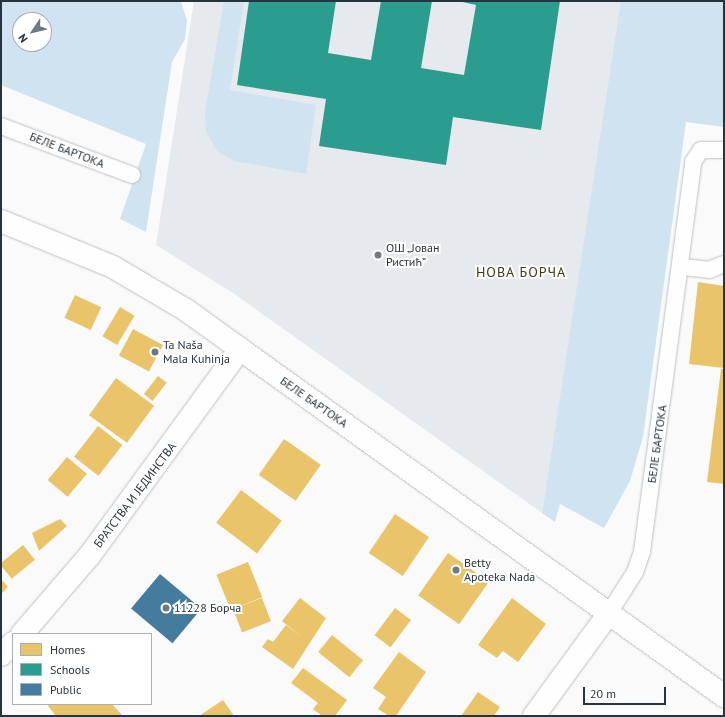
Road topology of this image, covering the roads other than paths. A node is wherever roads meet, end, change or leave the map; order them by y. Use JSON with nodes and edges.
{"nodes":[{"id":1,"x":1,"y":126,"type":"edge"},
{"id":2,"x":724,"y":150,"type":"edge"},
{"id":3,"x":132,"y":175,"type":"dead end"},
{"id":4,"x":1,"y":221,"type":"edge"},
{"id":5,"x":724,"y":264,"type":"edge"},
{"id":6,"x":682,"y":267,"type":"junction"},
{"id":7,"x":240,"y":349,"type":"junction"},
{"id":8,"x":609,"y":613,"type":"junction"},
{"id":9,"x":23,"y":633,"type":"edge"},
{"id":10,"x":12,"y":644,"type":"edge"},
{"id":11,"x":1,"y":655,"type":"edge"},
{"id":12,"x":724,"y":696,"type":"edge"},
{"id":13,"x":534,"y":716,"type":"edge"}],
"edges":[{"from":1,"to":3,"type":"lane","name":"БЕЛЕ БАРТОКА"},
{"from":2,"to":6,"type":"lane","name":"БЕЛЕ БАРТОКА"},
{"from":4,"to":7,"type":"street","name":"БЕЛЕ БАРТОКА"},
{"from":5,"to":6,"type":"lane"},
{"from":6,"to":8,"type":"lane","name":"БЕЛЕ БАРТОКА"},
{"from":7,"to":8,"type":"street","name":"БЕЛЕ БАРТОКА"},
{"from":7,"to":9,"type":"street","name":"БРАТСТВА И ЈЕДИНСТВА"},
{"from":8,"to":12,"type":"street","name":"БЕЛЕ БАРТОКА"},
{"from":8,"to":13,"type":"street"},
{"from":10,"to":11,"type":"street"}]}
